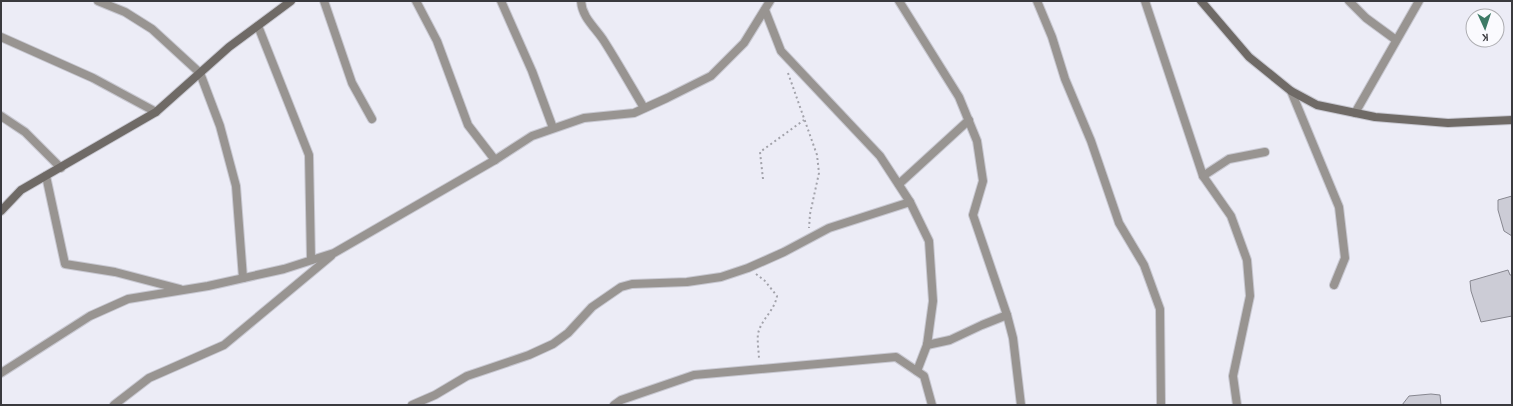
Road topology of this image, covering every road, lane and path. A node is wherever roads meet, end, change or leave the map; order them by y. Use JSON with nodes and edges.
{"nodes":[{"id":1,"x":98,"y":1,"type":"edge"},
{"id":2,"x":291,"y":1,"type":"edge"},
{"id":3,"x":324,"y":1,"type":"edge"},
{"id":4,"x":416,"y":1,"type":"edge"},
{"id":5,"x":501,"y":1,"type":"edge"},
{"id":6,"x":581,"y":1,"type":"edge"},
{"id":7,"x":770,"y":1,"type":"edge"},
{"id":8,"x":899,"y":1,"type":"edge"},
{"id":9,"x":1037,"y":1,"type":"edge"},
{"id":10,"x":1145,"y":1,"type":"edge"},
{"id":11,"x":1201,"y":1,"type":"edge"},
{"id":12,"x":1349,"y":1,"type":"edge"},
{"id":13,"x":1419,"y":1,"type":"edge"},
{"id":14,"x":765,"y":10,"type":"junction"},
{"id":15,"x":258,"y":26,"type":"junction"},
{"id":16,"x":1,"y":38,"type":"edge"},
{"id":17,"x":1396,"y":40,"type":"junction"},
{"id":18,"x":787,"y":71,"type":"dead end"},
{"id":19,"x":200,"y":73,"type":"junction"},
{"id":20,"x":1291,"y":91,"type":"junction"},
{"id":21,"x":644,"y":108,"type":"junction"},
{"id":22,"x":156,"y":112,"type":"junction"},
{"id":23,"x":1355,"y":113,"type":"junction"},
{"id":24,"x":1,"y":116,"type":"edge"},
{"id":25,"x":372,"y":119,"type":"dead end"},
{"id":26,"x":804,"y":120,"type":"junction"},
{"id":27,"x":969,"y":120,"type":"junction"},
{"id":28,"x":1512,"y":120,"type":"edge"},
{"id":29,"x":553,"y":128,"type":"junction"},
{"id":30,"x":1265,"y":152,"type":"dead end"},
{"id":31,"x":495,"y":160,"type":"junction"},
{"id":32,"x":61,"y":168,"type":"junction"},
{"id":33,"x":46,"y":176,"type":"junction"},
{"id":34,"x":1204,"y":176,"type":"junction"},
{"id":35,"x":763,"y":179,"type":"dead end"},
{"id":36,"x":899,"y":184,"type":"junction"},
{"id":37,"x":910,"y":202,"type":"junction"},
{"id":38,"x":1,"y":211,"type":"edge"},
{"id":39,"x":808,"y":238,"type":"junction"},
{"id":40,"x":334,"y":253,"type":"junction"},
{"id":41,"x":311,"y":260,"type":"junction"},
{"id":42,"x":748,"y":268,"type":"junction"},
{"id":43,"x":243,"y":278,"type":"junction"},
{"id":44,"x":1334,"y":285,"type":"dead end"},
{"id":45,"x":183,"y":290,"type":"junction"},
{"id":46,"x":1007,"y":315,"type":"junction"},
{"id":47,"x":927,"y":345,"type":"junction"},
{"id":48,"x":759,"y":369,"type":"junction"},
{"id":49,"x":917,"y":371,"type":"junction"},
{"id":50,"x":1,"y":373,"type":"edge"},
{"id":51,"x":114,"y":405,"type":"edge"},
{"id":52,"x":412,"y":405,"type":"edge"},
{"id":53,"x":614,"y":405,"type":"edge"},
{"id":54,"x":932,"y":405,"type":"edge"},
{"id":55,"x":1022,"y":405,"type":"edge"},
{"id":56,"x":1160,"y":405,"type":"edge"},
{"id":57,"x":1237,"y":405,"type":"edge"}],
"edges":[{"from":1,"to":19,"type":"street"},
{"from":2,"to":15,"type":"street"},
{"from":3,"to":25,"type":"street"},
{"from":4,"to":31,"type":"street"},
{"from":5,"to":29,"type":"street"},
{"from":6,"to":21,"type":"street"},
{"from":7,"to":14,"type":"street"},
{"from":8,"to":27,"type":"street"},
{"from":9,"to":56,"type":"street"},
{"from":10,"to":34,"type":"street"},
{"from":11,"to":20,"type":"street"},
{"from":12,"to":17,"type":"street"},
{"from":13,"to":17,"type":"street"},
{"from":14,"to":21,"type":"street"},
{"from":14,"to":36,"type":"street"},
{"from":15,"to":19,"type":"street"},
{"from":15,"to":41,"type":"street"},
{"from":16,"to":22,"type":"street"},
{"from":17,"to":23,"type":"street"},
{"from":18,"to":26,"type":"path"},
{"from":19,"to":22,"type":"street"},
{"from":19,"to":43,"type":"street"},
{"from":20,"to":23,"type":"street"},
{"from":20,"to":44,"type":"street"},
{"from":21,"to":29,"type":"street"},
{"from":22,"to":32,"type":"street"},
{"from":23,"to":28,"type":"street"},
{"from":24,"to":32,"type":"street"},
{"from":26,"to":35,"type":"path"},
{"from":26,"to":39,"type":"path"},
{"from":27,"to":36,"type":"street"},
{"from":27,"to":46,"type":"street"},
{"from":29,"to":31,"type":"street"},
{"from":30,"to":34,"type":"street"},
{"from":31,"to":40,"type":"street"},
{"from":32,"to":33,"type":"street"},
{"from":33,"to":38,"type":"street"},
{"from":33,"to":45,"type":"street"},
{"from":34,"to":57,"type":"street"},
{"from":36,"to":37,"type":"street"},
{"from":37,"to":39,"type":"street"},
{"from":37,"to":47,"type":"street"},
{"from":39,"to":42,"type":"street"},
{"from":40,"to":41,"type":"street"},
{"from":40,"to":51,"type":"street"},
{"from":41,"to":43,"type":"street"},
{"from":42,"to":48,"type":"path"},
{"from":42,"to":52,"type":"street"},
{"from":43,"to":45,"type":"street"},
{"from":45,"to":50,"type":"street"},
{"from":46,"to":47,"type":"street"},
{"from":46,"to":55,"type":"street"},
{"from":47,"to":49,"type":"street"},
{"from":48,"to":49,"type":"street"},
{"from":48,"to":53,"type":"street"},
{"from":49,"to":54,"type":"street"}]}
